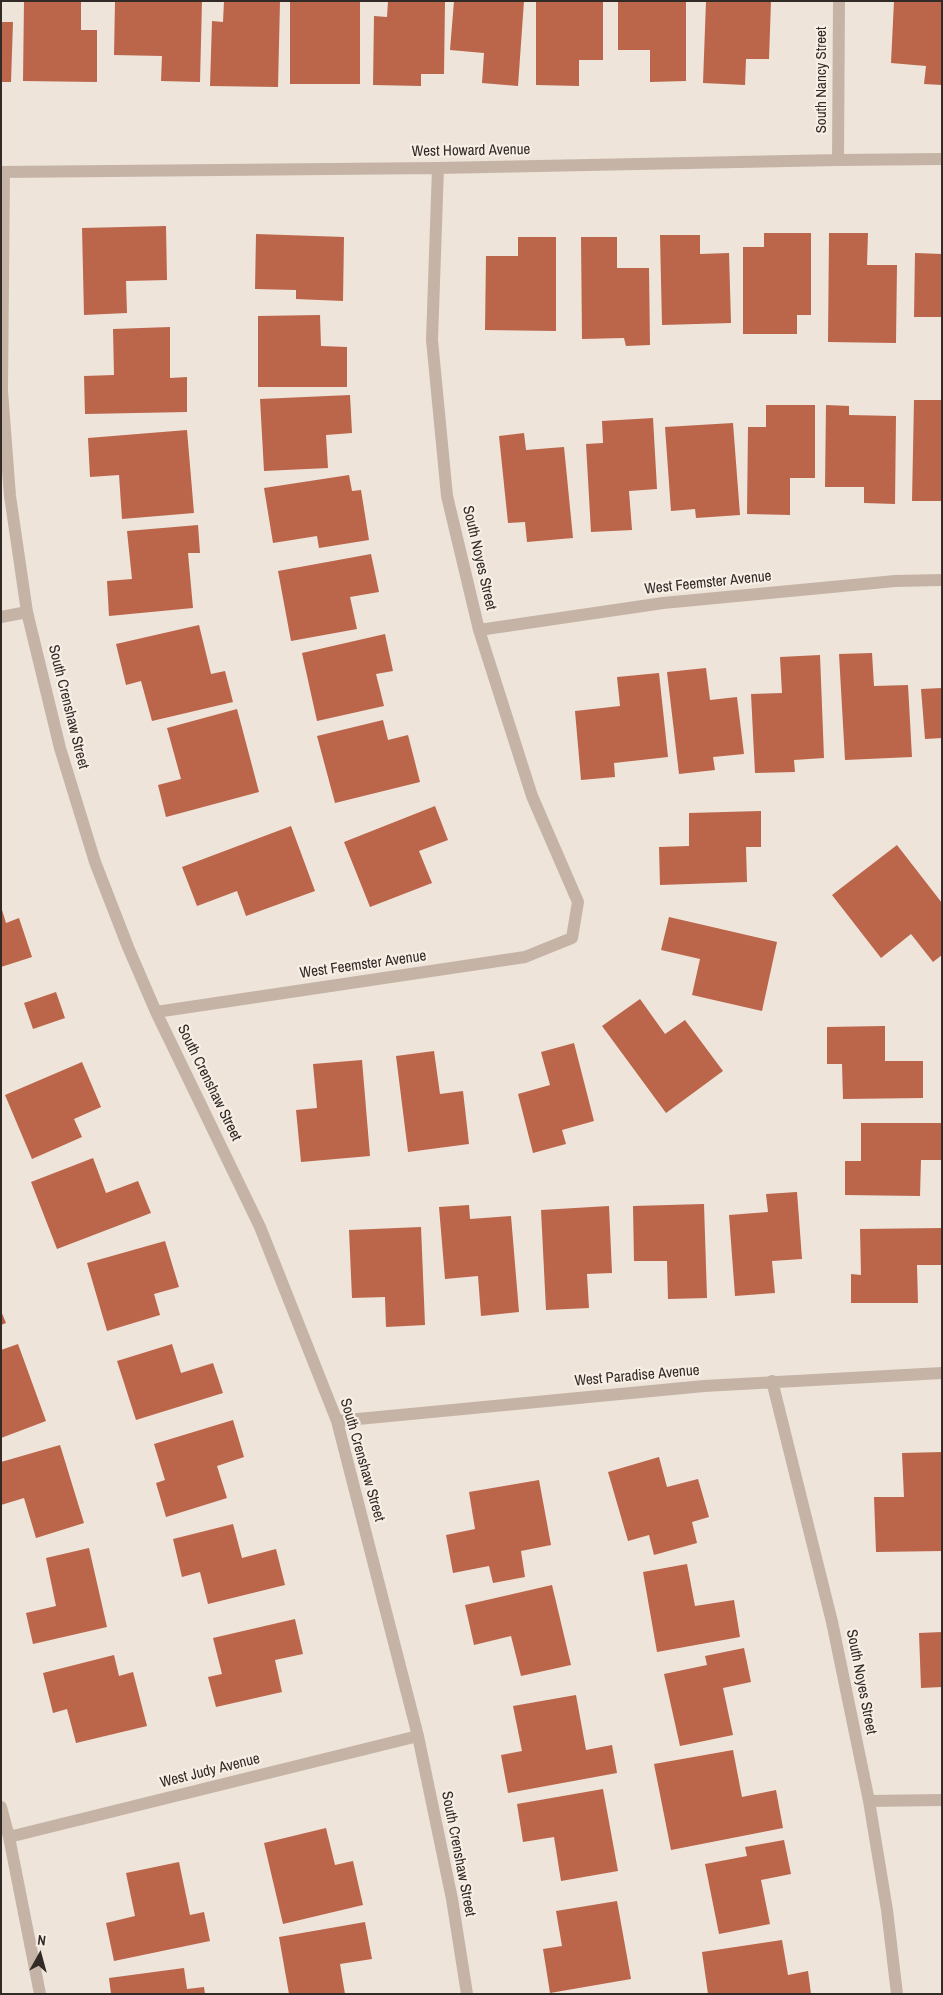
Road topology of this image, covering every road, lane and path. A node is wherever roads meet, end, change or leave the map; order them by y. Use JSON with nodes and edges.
{"nodes":[{"id":1,"x":839,"y":1,"type":"edge"},
{"id":2,"x":942,"y":159,"type":"edge"},
{"id":3,"x":838,"y":160,"type":"junction"},
{"id":4,"x":438,"y":168,"type":"junction"},
{"id":5,"x":3,"y":172,"type":"edge"},
{"id":6,"x":942,"y":580,"type":"edge"},
{"id":7,"x":27,"y":612,"type":"junction"},
{"id":8,"x":1,"y":617,"type":"edge"},
{"id":9,"x":479,"y":630,"type":"junction"},
{"id":10,"x":572,"y":938,"type":"joint"},
{"id":11,"x":156,"y":1012,"type":"junction"},
{"id":12,"x":942,"y":1372,"type":"edge"},
{"id":13,"x":772,"y":1381,"type":"junction"},
{"id":14,"x":337,"y":1421,"type":"junction"},
{"id":15,"x":418,"y":1736,"type":"junction"},
{"id":16,"x":942,"y":1800,"type":"edge"},
{"id":17,"x":868,"y":1801,"type":"junction"},
{"id":18,"x":1,"y":1807,"type":"edge"},
{"id":19,"x":9,"y":1837,"type":"junction"},
{"id":20,"x":40,"y":1994,"type":"edge"},
{"id":21,"x":467,"y":1994,"type":"edge"},
{"id":22,"x":897,"y":1994,"type":"edge"}],
"edges":[{"from":1,"to":3,"type":"street","name":"South Nancy Street"},
{"from":2,"to":3,"type":"street","name":"West Howard Avenue"},
{"from":3,"to":4,"type":"street","name":"West Howard Avenue"},
{"from":4,"to":5,"type":"street","name":"West Howard Avenue"},
{"from":4,"to":9,"type":"street","name":"South Noyes Street"},
{"from":5,"to":7,"type":"street","name":"South Crenshaw Street"},
{"from":6,"to":9,"type":"street","name":"West Feemster Avenue"},
{"from":7,"to":8,"type":"street"},
{"from":7,"to":11,"type":"street","name":"South Crenshaw Street"},
{"from":9,"to":10,"type":"street","name":"South Noyes Street"},
{"from":10,"to":11,"type":"street","name":"West Feemster Avenue"},
{"from":11,"to":14,"type":"street","name":"South Crenshaw Street"},
{"from":12,"to":13,"type":"street","name":"West Paradise Avenue"},
{"from":13,"to":14,"type":"street","name":"West Paradise Avenue"},
{"from":13,"to":17,"type":"street","name":"South Noyes Street"},
{"from":14,"to":15,"type":"street","name":"South Crenshaw Street"},
{"from":15,"to":19,"type":"street","name":"West Judy Avenue"},
{"from":15,"to":21,"type":"street","name":"South Crenshaw Street"},
{"from":16,"to":17,"type":"street"},
{"from":17,"to":22,"type":"street","name":"South Noyes Street"},
{"from":18,"to":19,"type":"street"},
{"from":19,"to":20,"type":"street"}]}
